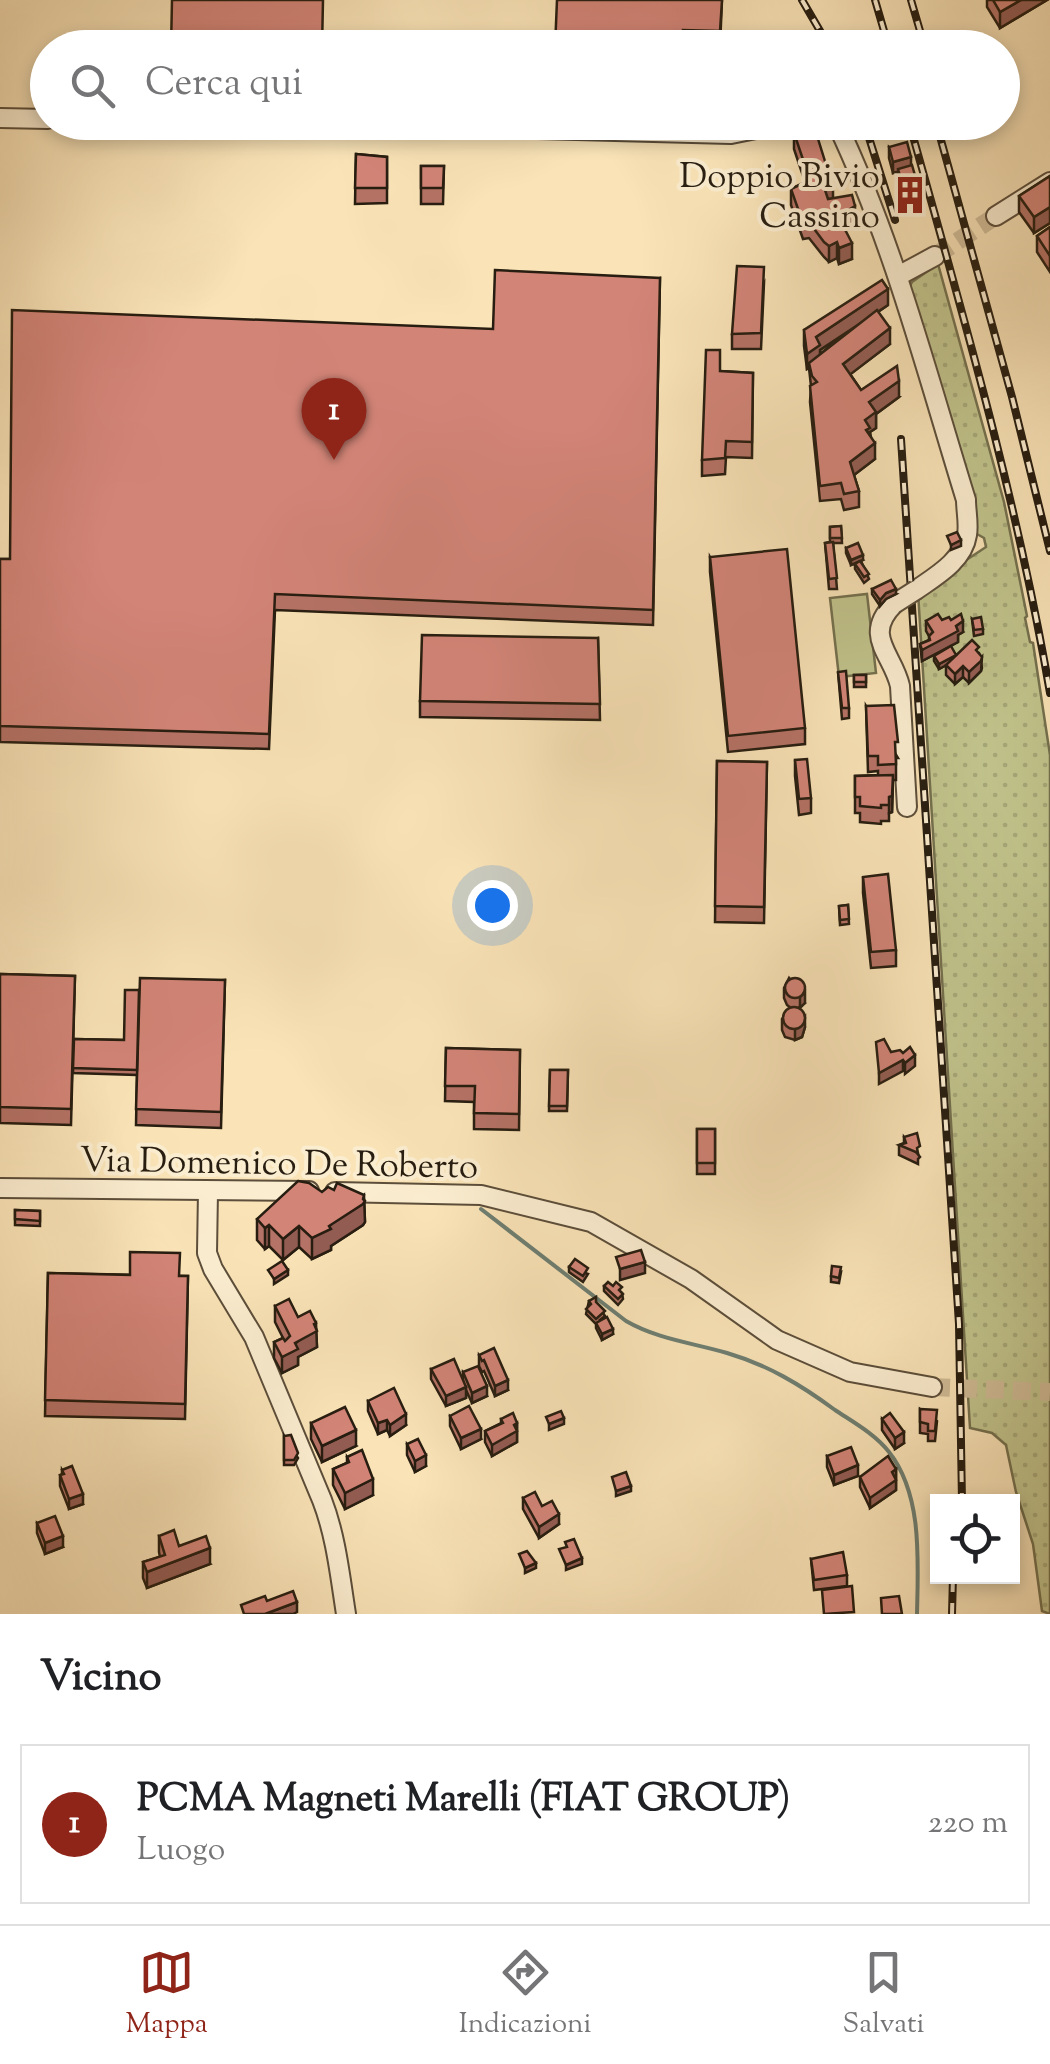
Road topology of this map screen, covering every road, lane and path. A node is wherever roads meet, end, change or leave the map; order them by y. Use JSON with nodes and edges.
{"nodes":[{"id":1,"x":0,"y":118,"type":"edge"},
{"id":2,"x":30,"y":119,"type":"edge"},
{"id":3,"x":844,"y":140,"type":"edge"},
{"id":4,"x":1050,"y":182,"type":"edge"},
{"id":5,"x":996,"y":216,"type":"tunnel mouth"},
{"id":6,"x":935,"y":256,"type":"tunnel mouth"},
{"id":7,"x":898,"y":276,"type":"junction"},
{"id":8,"x":908,"y":807,"type":"dead end"},
{"id":9,"x":0,"y":1188,"type":"edge"},
{"id":10,"x":208,"y":1191,"type":"junction"},
{"id":11,"x":932,"y":1387,"type":"tunnel mouth"},
{"id":12,"x":346,"y":1614,"type":"edge"}],
"edges":[{"from":1,"to":2,"type":"street"},
{"from":3,"to":7,"type":"street"},
{"from":4,"to":5,"type":"street"},
{"from":6,"to":7,"type":"street"},
{"from":7,"to":8,"type":"street","bridge":true},
{"from":9,"to":10,"type":"street","name":"Via Domenico De Roberto"},
{"from":10,"to":11,"type":"street","name":"Via Domenico De Roberto"},
{"from":10,"to":12,"type":"street"}]}
